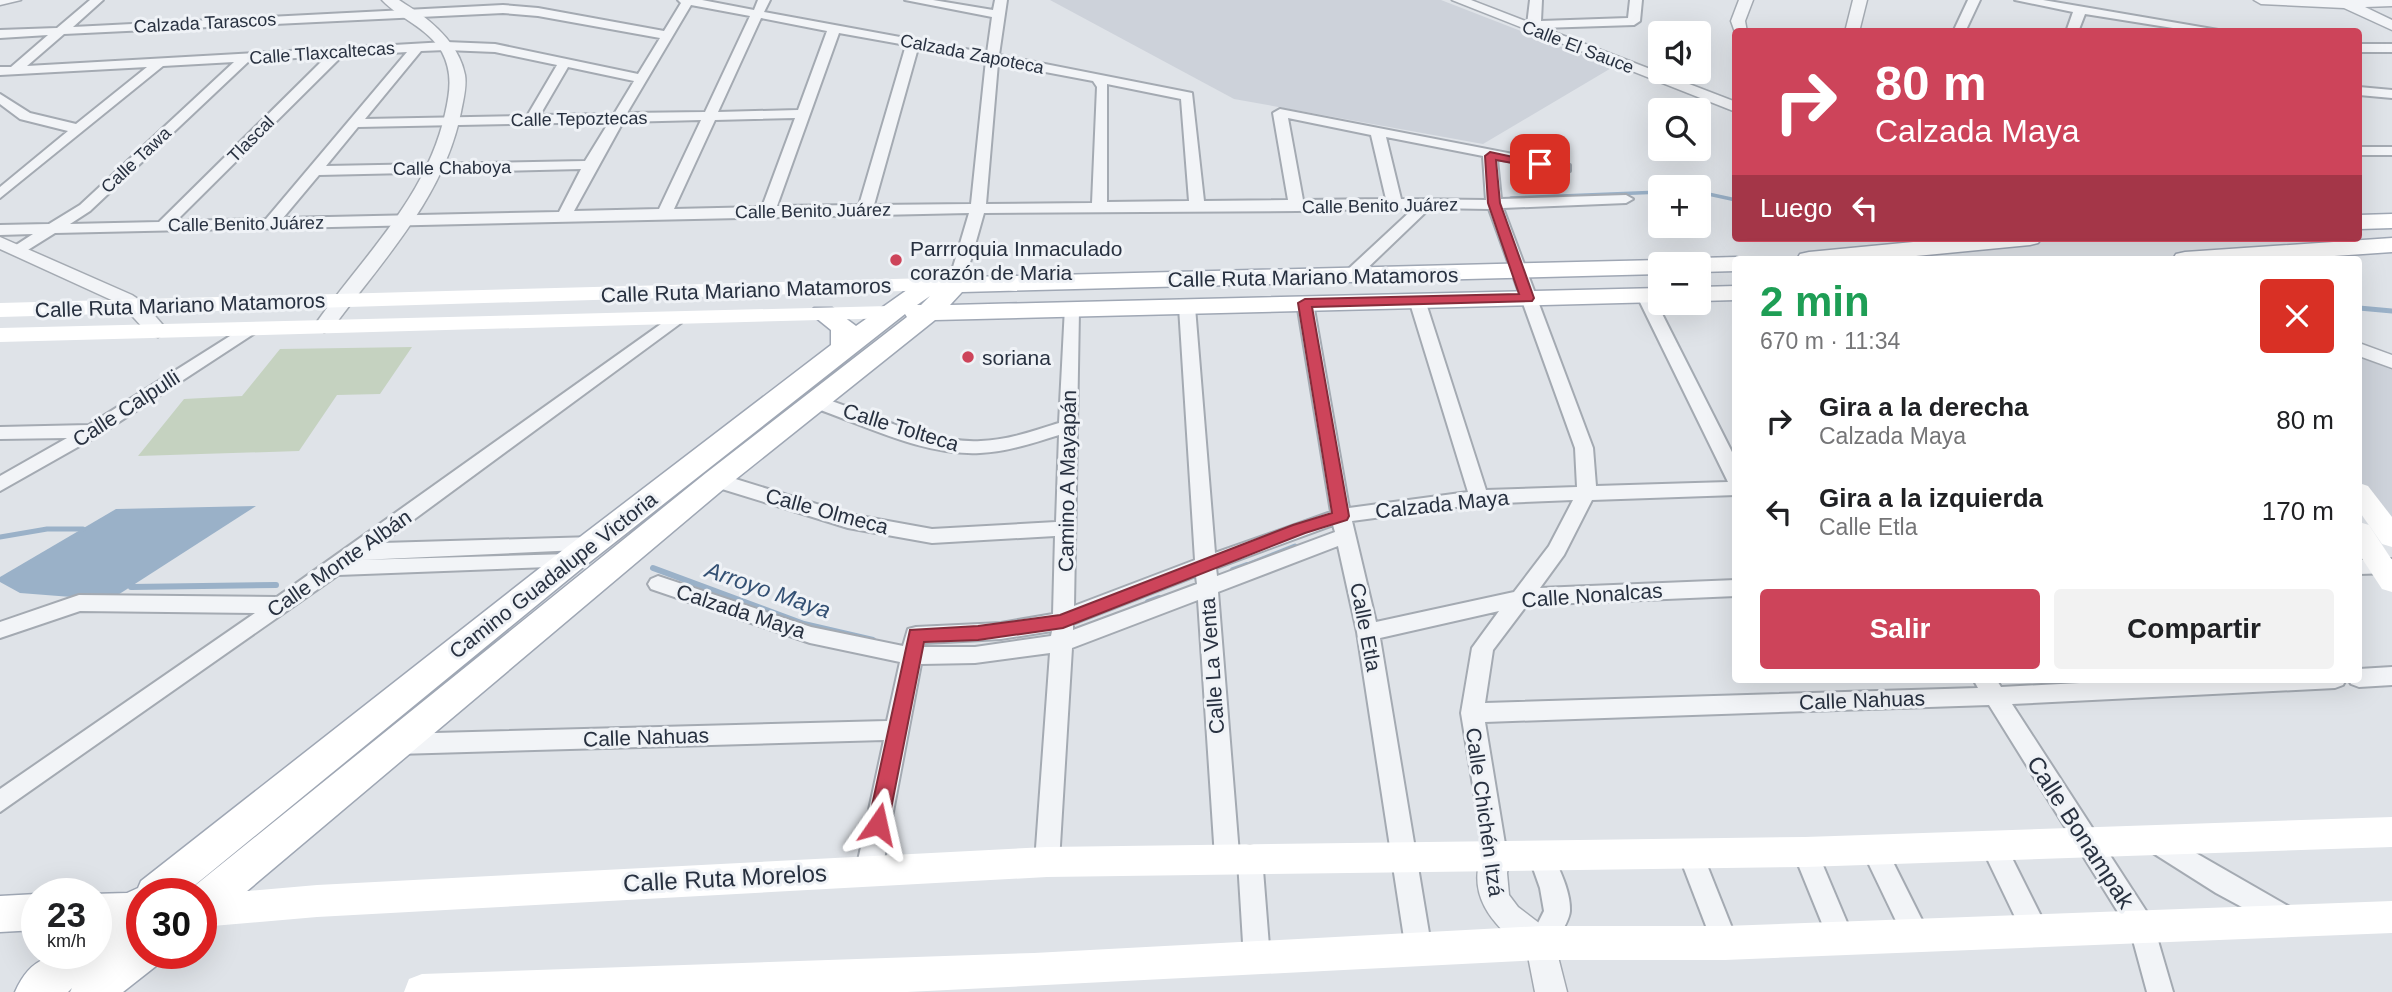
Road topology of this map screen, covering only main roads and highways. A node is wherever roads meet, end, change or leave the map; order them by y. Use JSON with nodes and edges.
{"nodes":[{"id":1,"x":2362,"y":221,"type":"edge"},
{"id":2,"x":2392,"y":221,"type":"edge"},
{"id":3,"x":1988,"y":242,"type":"edge"},
{"id":4,"x":2392,"y":245,"type":"edge"},
{"id":5,"x":1841,"y":256,"type":"edge"},
{"id":6,"x":2229,"y":256,"type":"edge"},
{"id":7,"x":1732,"y":264,"type":"edge"},
{"id":8,"x":1711,"y":265,"type":"edge"},
{"id":9,"x":1648,"y":267,"type":"edge"},
{"id":10,"x":1485,"y":272,"type":"junction"},
{"id":11,"x":943,"y":287,"type":"junction"},
{"id":12,"x":1732,"y":293,"type":"edge"},
{"id":13,"x":1711,"y":294,"type":"edge"},
{"id":14,"x":1648,"y":295,"type":"edge"},
{"id":15,"x":1470,"y":299,"type":"junction"},
{"id":16,"x":0,"y":310,"type":"edge"},
{"id":17,"x":823,"y":313,"type":"junction"},
{"id":18,"x":889,"y":313,"type":"junction"},
{"id":19,"x":0,"y":335,"type":"edge"},
{"id":20,"x":844,"y":348,"type":"junction"},
{"id":21,"x":2362,"y":496,"type":"edge"},
{"id":22,"x":2362,"y":537,"type":"edge"},
{"id":23,"x":2392,"y":537,"type":"edge"},
{"id":24,"x":2382,"y":570,"type":"edge"},
{"id":25,"x":2392,"y":832,"type":"edge"},
{"id":26,"x":169,"y":878,"type":"edge"},
{"id":27,"x":217,"y":892,"type":"edge"},
{"id":28,"x":217,"y":910,"type":"edge"},
{"id":29,"x":21,"y":913,"type":"edge"},
{"id":30,"x":0,"y":914,"type":"edge"},
{"id":31,"x":126,"y":914,"type":"edge"},
{"id":32,"x":2392,"y":917,"type":"edge"},
{"id":33,"x":112,"y":927,"type":"edge"},
{"id":34,"x":126,"y":965,"type":"edge"},
{"id":35,"x":64,"y":969,"type":"edge"},
{"id":36,"x":1028,"y":981,"type":"edge"},
{"id":37,"x":36,"y":992,"type":"edge"},
{"id":38,"x":91,"y":992,"type":"edge"},
{"id":39,"x":422,"y":992,"type":"edge"}],
"edges":[{"from":1,"to":2,"type":"main road"},
{"from":3,"to":5,"type":"main road"},
{"from":4,"to":6,"type":"main road"},
{"from":7,"to":8,"type":"main road"},
{"from":9,"to":10,"type":"main road","name":"Calle Ruta Mariano Matamoros"},
{"from":10,"to":11,"type":"main road","name":"Calle Ruta Mariano Matamoros"},
{"from":10,"to":15,"type":"main road"},
{"from":11,"to":15,"type":"main road","name":"Calle Ruta Mariano Matamoros"},
{"from":11,"to":16,"type":"main road","name":"Calle Ruta Mariano Matamoros"},
{"from":11,"to":18,"type":"main road","name":"Camino Guadalupe Victoria"},
{"from":11,"to":27,"type":"main road","name":"Camino Guadalupe Victoria"},
{"from":12,"to":13,"type":"main road"},
{"from":14,"to":15,"type":"main road","name":"Calle Ruta Mariano Matamoros"},
{"from":17,"to":18,"type":"main road","name":"Calle Ruta Mariano Matamoros"},
{"from":17,"to":19,"type":"main road","name":"Calle Ruta Mariano Matamoros"},
{"from":17,"to":20,"type":"main road"},
{"from":18,"to":20,"type":"main road","name":"Camino Guadalupe Victoria"},
{"from":20,"to":26,"type":"main road","name":"Camino Guadalupe Victoria"},
{"from":21,"to":23,"type":"main road"},
{"from":22,"to":24,"type":"main road"},
{"from":25,"to":28,"type":"main road","name":"Calle Ruta Morelos"},
{"from":29,"to":30,"type":"main road"},
{"from":31,"to":33,"type":"main road","name":"Camino Guadalupe Victoria"},
{"from":32,"to":36,"type":"main road"},
{"from":34,"to":38,"type":"main road"},
{"from":35,"to":37,"type":"main road"},
{"from":36,"to":39,"type":"main road"}]}
